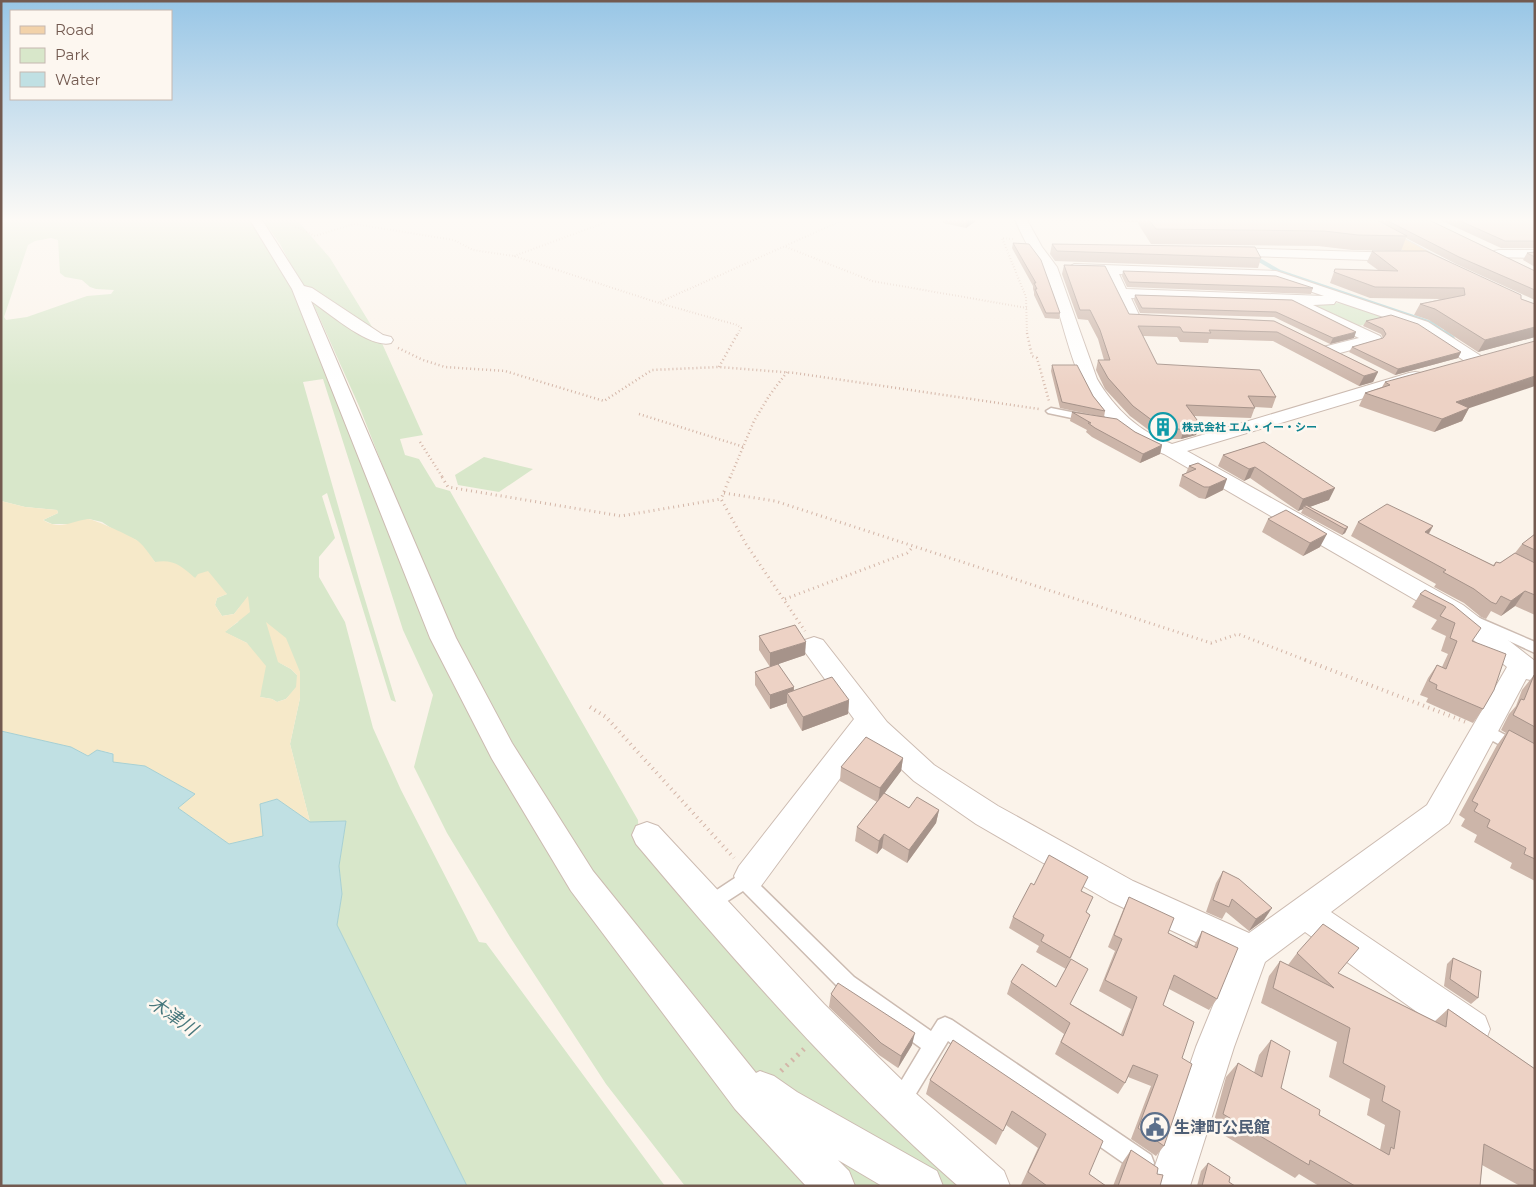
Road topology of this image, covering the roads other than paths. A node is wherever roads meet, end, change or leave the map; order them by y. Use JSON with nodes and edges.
{"nodes":[{"id":1,"x":291,"y":275,"type":"edge"},
{"id":2,"x":1053,"y":275,"type":"edge"},
{"id":3,"x":1113,"y":275,"type":"edge"},
{"id":4,"x":1277,"y":275,"type":"edge"},
{"id":5,"x":1462,"y":275,"type":"edge"},
{"id":6,"x":1465,"y":277,"type":"edge"},
{"id":7,"x":299,"y":289,"type":"junction"},
{"id":8,"x":1121,"y":293,"type":"junction"},
{"id":9,"x":1290,"y":300,"type":"junction"},
{"id":10,"x":1359,"y":302,"type":"junction"},
{"id":11,"x":1180,"y":321,"type":"edge"},
{"id":12,"x":385,"y":340,"type":"road end"},
{"id":13,"x":1313,"y":344,"type":"edge"},
{"id":14,"x":1329,"y":351,"type":"junction"},
{"id":15,"x":1353,"y":363,"type":"edge"},
{"id":16,"x":1456,"y":365,"type":"edge"},
{"id":17,"x":1429,"y":373,"type":"edge"},
{"id":18,"x":1377,"y":375,"type":"edge"},
{"id":19,"x":1393,"y":383,"type":"junction"},
{"id":20,"x":1052,"y":411,"type":"road end"},
{"id":21,"x":1106,"y":422,"type":"junction"},
{"id":22,"x":1171,"y":450,"type":"junction"},
{"id":23,"x":814,"y":646,"type":"road end"},
{"id":24,"x":1530,"y":662,"type":"edge"},
{"id":25,"x":869,"y":719,"type":"junction"},
{"id":26,"x":1485,"y":730,"type":"junction"},
{"id":27,"x":1535,"y":758,"type":"edge"},
{"id":28,"x":647,"y":835,"type":"dead end"},
{"id":29,"x":750,"y":876,"type":"junction"},
{"id":30,"x":708,"y":906,"type":"junction"},
{"id":31,"x":1305,"y":913,"type":"junction"},
{"id":32,"x":1252,"y":951,"type":"junction"},
{"id":33,"x":1494,"y":1044,"type":"edge"},
{"id":34,"x":934,"y":1045,"type":"junction"},
{"id":35,"x":755,"y":1092,"type":"junction"},
{"id":36,"x":898,"y":1104,"type":"junction"},
{"id":37,"x":1170,"y":1183,"type":"edge"},
{"id":38,"x":834,"y":1186,"type":"edge"},
{"id":39,"x":922,"y":1186,"type":"edge"},
{"id":40,"x":989,"y":1186,"type":"edge"}],
"edges":[{"from":1,"to":7,"type":"street"},
{"from":2,"to":21,"type":"street"},
{"from":3,"to":8,"type":"street"},
{"from":4,"to":10,"type":"street"},
{"from":5,"to":6,"type":"main road"},
{"from":7,"to":12,"type":"street"},
{"from":7,"to":35,"type":"street"},
{"from":8,"to":9,"type":"street"},
{"from":8,"to":11,"type":"street"},
{"from":9,"to":10,"type":"street"},
{"from":9,"to":14,"type":"street"},
{"from":10,"to":16,"type":"street"},
{"from":13,"to":14,"type":"street"},
{"from":14,"to":15,"type":"street"},
{"from":17,"to":19,"type":"street"},
{"from":18,"to":19,"type":"street"},
{"from":19,"to":22,"type":"street"},
{"from":20,"to":21,"type":"lane"},
{"from":21,"to":22,"type":"street"},
{"from":22,"to":24,"type":"street"},
{"from":23,"to":25,"type":"street"},
{"from":24,"to":26,"type":"street"},
{"from":25,"to":29,"type":"street"},
{"from":25,"to":32,"type":"street"},
{"from":26,"to":27,"type":"lane"},
{"from":26,"to":31,"type":"street"},
{"from":28,"to":30,"type":"street"},
{"from":29,"to":30,"type":"lane"},
{"from":29,"to":34,"type":"lane"},
{"from":30,"to":36,"type":"street"},
{"from":31,"to":32,"type":"street"},
{"from":31,"to":33,"type":"street"},
{"from":32,"to":37,"type":"street"},
{"from":34,"to":36,"type":"lane"},
{"from":34,"to":37,"type":"lane"},
{"from":35,"to":38,"type":"street"},
{"from":35,"to":39,"type":"street"},
{"from":36,"to":40,"type":"street"}]}
